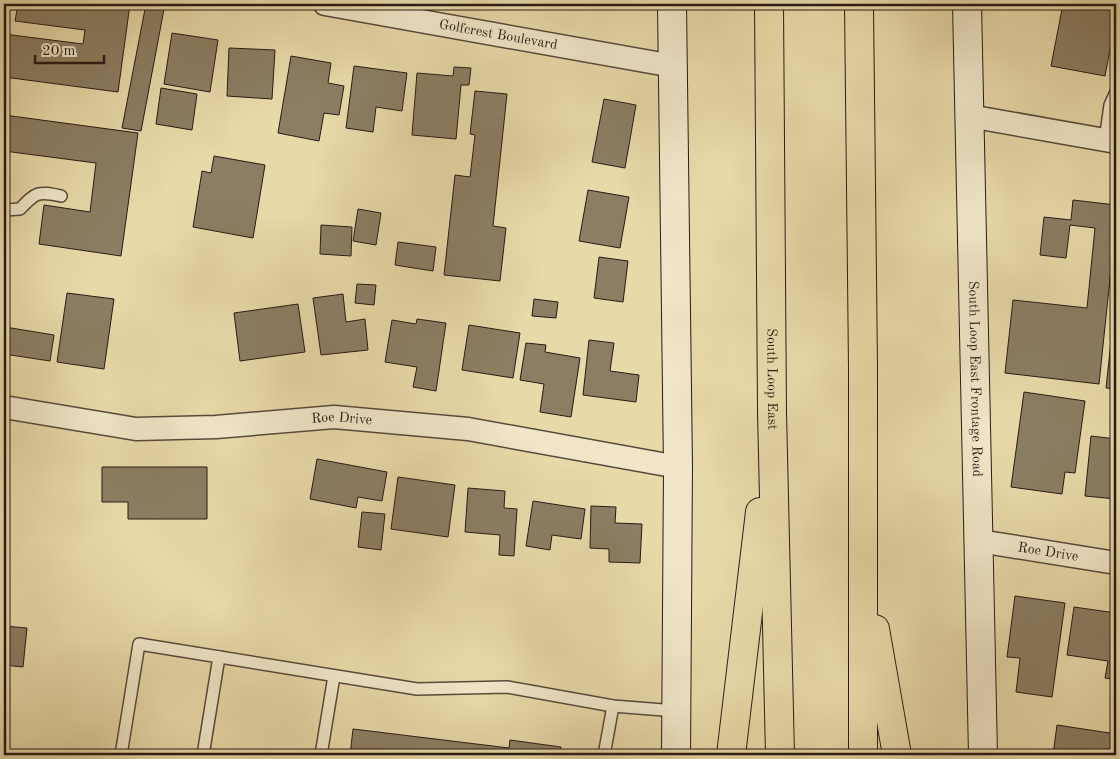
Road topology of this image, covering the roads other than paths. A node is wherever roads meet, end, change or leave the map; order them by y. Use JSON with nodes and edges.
{"nodes":[{"id":1,"x":325,"y":4,"type":"edge"},
{"id":2,"x":672,"y":4,"type":"edge"},
{"id":3,"x":769,"y":4,"type":"edge"},
{"id":4,"x":859,"y":4,"type":"edge"},
{"id":5,"x":967,"y":4,"type":"edge"},
{"id":6,"x":673,"y":66,"type":"junction"},
{"id":7,"x":1116,"y":92,"type":"edge"},
{"id":8,"x":969,"y":116,"type":"junction"},
{"id":9,"x":1110,"y":141,"type":"edge"},
{"id":10,"x":61,"y":196,"type":"dead end"},
{"id":11,"x":4,"y":210,"type":"edge"},
{"id":12,"x":4,"y":407,"type":"edge"},
{"id":13,"x":772,"y":412,"type":"junction"},
{"id":14,"x":678,"y":467,"type":"junction"},
{"id":15,"x":979,"y":541,"type":"junction"},
{"id":16,"x":862,"y":552,"type":"junction"},
{"id":17,"x":1116,"y":563,"type":"edge"},
{"id":18,"x":219,"y":657,"type":"junction"},
{"id":19,"x":334,"y":676,"type":"junction"},
{"id":20,"x":613,"y":706,"type":"junction"},
{"id":21,"x":676,"y":711,"type":"junction"},
{"id":22,"x":121,"y":755,"type":"edge"},
{"id":23,"x":202,"y":755,"type":"edge"},
{"id":24,"x":321,"y":755,"type":"edge"},
{"id":25,"x":604,"y":755,"type":"edge"},
{"id":26,"x":676,"y":755,"type":"edge"},
{"id":27,"x":732,"y":755,"type":"edge"},
{"id":28,"x":780,"y":755,"type":"edge"},
{"id":29,"x":863,"y":755,"type":"edge"},
{"id":30,"x":897,"y":755,"type":"edge"},
{"id":31,"x":983,"y":755,"type":"edge"}],
"edges":[{"from":1,"to":6,"type":"street","name":"Golfcrest Boulevard"},
{"from":2,"to":6,"type":"main road"},
{"from":3,"to":13,"type":"highway","name":"South Loop East"},
{"from":4,"to":16,"type":"highway"},
{"from":5,"to":8,"type":"main road","name":"South Loop East Frontage Road"},
{"from":6,"to":14,"type":"main road"},
{"from":7,"to":9,"type":"lane"},
{"from":8,"to":9,"type":"street"},
{"from":8,"to":15,"type":"main road","name":"South Loop East Frontage Road"},
{"from":10,"to":11,"type":"lane"},
{"from":12,"to":14,"type":"street","name":"Roe Drive"},
{"from":13,"to":27,"type":"highway"},
{"from":13,"to":28,"type":"highway","name":"South Loop East"},
{"from":14,"to":21,"type":"main road"},
{"from":15,"to":17,"type":"street","name":"Roe Drive"},
{"from":15,"to":31,"type":"main road","name":"South Loop East Frontage Road"},
{"from":16,"to":29,"type":"highway"},
{"from":16,"to":30,"type":"highway"},
{"from":18,"to":19,"type":"lane"},
{"from":18,"to":22,"type":"lane"},
{"from":18,"to":23,"type":"lane"},
{"from":19,"to":20,"type":"lane"},
{"from":19,"to":24,"type":"lane"},
{"from":20,"to":21,"type":"lane"},
{"from":20,"to":25,"type":"lane"},
{"from":21,"to":26,"type":"main road"}]}
